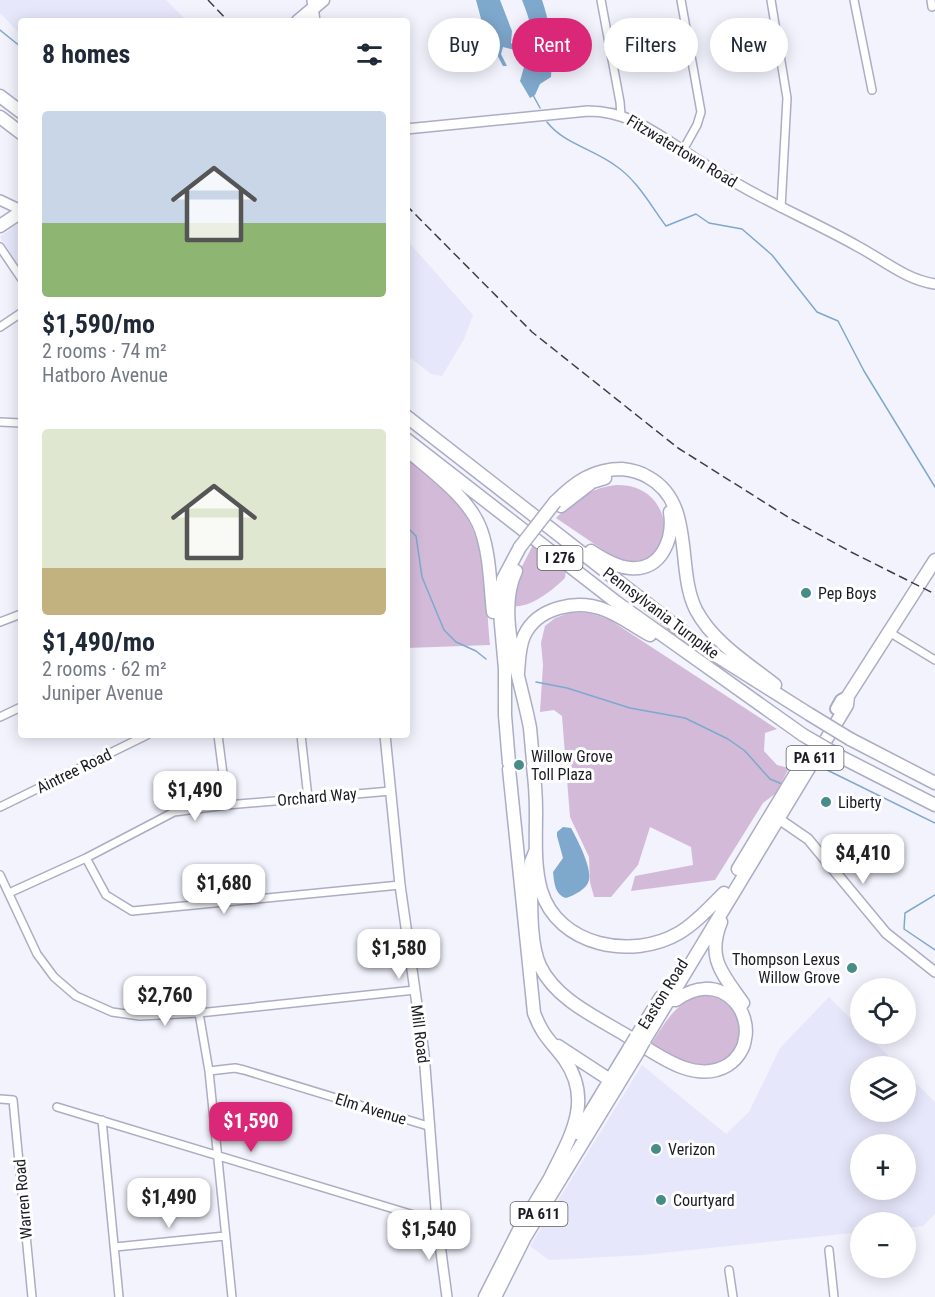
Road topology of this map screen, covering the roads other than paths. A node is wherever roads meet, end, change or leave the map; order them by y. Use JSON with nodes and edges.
{"nodes":[{"id":1,"x":323,"y":0,"type":"edge"},
{"id":2,"x":601,"y":0,"type":"edge"},
{"id":3,"x":681,"y":0,"type":"edge"},
{"id":4,"x":771,"y":0,"type":"edge"},
{"id":5,"x":854,"y":0,"type":"edge"},
{"id":6,"x":313,"y":10,"type":"edge"},
{"id":7,"x":873,"y":90,"type":"dead end"},
{"id":8,"x":0,"y":96,"type":"edge"},
{"id":9,"x":18,"y":110,"type":"edge"},
{"id":10,"x":621,"y":115,"type":"junction"},
{"id":11,"x":0,"y":117,"type":"edge"},
{"id":12,"x":410,"y":129,"type":"edge"},
{"id":13,"x":18,"y":131,"type":"edge"},
{"id":14,"x":683,"y":150,"type":"junction"},
{"id":15,"x":0,"y":200,"type":"edge"},
{"id":16,"x":781,"y":208,"type":"junction"},
{"id":17,"x":18,"y":209,"type":"edge"},
{"id":18,"x":18,"y":213,"type":"edge"},
{"id":19,"x":0,"y":226,"type":"edge"},
{"id":20,"x":0,"y":247,"type":"edge"},
{"id":21,"x":18,"y":274,"type":"edge"},
{"id":22,"x":935,"y":284,"type":"edge"},
{"id":23,"x":18,"y":315,"type":"edge"},
{"id":24,"x":0,"y":327,"type":"edge"},
{"id":25,"x":410,"y":419,"type":"edge"},
{"id":26,"x":0,"y":422,"type":"edge"},
{"id":27,"x":18,"y":423,"type":"edge"},
{"id":28,"x":410,"y":442,"type":"edge"},
{"id":29,"x":410,"y":453,"type":"edge"},
{"id":30,"x":558,"y":504,"type":"junction"},
{"id":31,"x":531,"y":512,"type":"junction"},
{"id":32,"x":523,"y":549,"type":"junction"},
{"id":33,"x":935,"y":560,"type":"edge"},
{"id":34,"x":18,"y":615,"type":"edge"},
{"id":35,"x":0,"y":622,"type":"edge"},
{"id":36,"x":889,"y":632,"type":"junction"},
{"id":37,"x":500,"y":637,"type":"junction"},
{"id":38,"x":935,"y":660,"type":"edge"},
{"id":39,"x":518,"y":673,"type":"junction"},
{"id":40,"x":716,"y":674,"type":"junction"},
{"id":41,"x":848,"y":696,"type":"junction"},
{"id":42,"x":18,"y":708,"type":"edge"},
{"id":43,"x":836,"y":709,"type":"joint"},
{"id":44,"x":809,"y":714,"type":"junction"},
{"id":45,"x":0,"y":717,"type":"edge"},
{"id":46,"x":141,"y":738,"type":"edge"},
{"id":47,"x":218,"y":738,"type":"edge"},
{"id":48,"x":301,"y":738,"type":"edge"},
{"id":49,"x":385,"y":738,"type":"edge"},
{"id":50,"x":935,"y":783,"type":"edge"},
{"id":51,"x":391,"y":791,"type":"junction"},
{"id":52,"x":308,"y":798,"type":"junction"},
{"id":53,"x":227,"y":805,"type":"junction"},
{"id":54,"x":935,"y":805,"type":"edge"},
{"id":55,"x":0,"y":807,"type":"edge"},
{"id":56,"x":775,"y":816,"type":"junction"},
{"id":57,"x":535,"y":852,"type":"junction"},
{"id":58,"x":86,"y":858,"type":"junction"},
{"id":59,"x":0,"y":875,"type":"edge"},
{"id":60,"x":400,"y":885,"type":"junction"},
{"id":61,"x":9,"y":893,"type":"junction"},
{"id":62,"x":724,"y":893,"type":"junction"},
{"id":63,"x":720,"y":914,"type":"junction"},
{"id":64,"x":527,"y":945,"type":"junction"},
{"id":65,"x":935,"y":972,"type":"edge"},
{"id":66,"x":414,"y":990,"type":"junction"},
{"id":67,"x":670,"y":999,"type":"junction"},
{"id":68,"x":199,"y":1013,"type":"junction"},
{"id":69,"x":540,"y":1028,"type":"junction"},
{"id":70,"x":637,"y":1044,"type":"junction"},
{"id":71,"x":208,"y":1071,"type":"junction"},
{"id":72,"x":610,"y":1080,"type":"junction"},
{"id":73,"x":0,"y":1099,"type":"edge"},
{"id":74,"x":57,"y":1107,"type":"dead end"},
{"id":75,"x":102,"y":1120,"type":"junction"},
{"id":76,"x":428,"y":1126,"type":"junction"},
{"id":77,"x":216,"y":1156,"type":"junction"},
{"id":78,"x":550,"y":1178,"type":"junction"},
{"id":79,"x":437,"y":1222,"type":"junction"},
{"id":80,"x":225,"y":1236,"type":"junction"},
{"id":81,"x":115,"y":1247,"type":"junction"},
{"id":82,"x":829,"y":1250,"type":"dead end"},
{"id":83,"x":729,"y":1270,"type":"dead end"},
{"id":84,"x":32,"y":1297,"type":"edge"},
{"id":85,"x":119,"y":1297,"type":"edge"},
{"id":86,"x":232,"y":1297,"type":"edge"},
{"id":87,"x":447,"y":1297,"type":"edge"},
{"id":88,"x":485,"y":1297,"type":"edge"},
{"id":89,"x":495,"y":1297,"type":"edge"},
{"id":90,"x":733,"y":1297,"type":"edge"},
{"id":91,"x":834,"y":1297,"type":"edge"}],
"edges":[{"from":1,"to":6,"type":"highway"},
{"from":2,"to":10,"type":"street"},
{"from":3,"to":14,"type":"street"},
{"from":4,"to":16,"type":"street"},
{"from":5,"to":7,"type":"street"},
{"from":8,"to":9,"type":"highway"},
{"from":10,"to":12,"type":"street","name":"Fitzwatertown Road"},
{"from":10,"to":14,"type":"street","name":"Fitzwatertown Road"},
{"from":11,"to":13,"type":"highway"},
{"from":14,"to":16,"type":"street","name":"Fitzwatertown Road"},
{"from":15,"to":17,"type":"street"},
{"from":16,"to":22,"type":"street","name":"Fitzwatertown Road"},
{"from":18,"to":19,"type":"highway"},
{"from":20,"to":21,"type":"street"},
{"from":23,"to":24,"type":"street"},
{"from":25,"to":31,"type":"highway","name":"Pennsylvania Turnpike","number":"I 276"},
{"from":26,"to":27,"type":"street"},
{"from":28,"to":40,"type":"highway","name":"Pennsylvania Turnpike","number":"I 276"},
{"from":29,"to":37,"type":"highway"},
{"from":30,"to":31,"type":"highway"},
{"from":30,"to":32,"type":"highway","bridge":true},
{"from":30,"to":44,"type":"highway"},
{"from":31,"to":44,"type":"highway","name":"Pennsylvania Turnpike","number":"I 276"},
{"from":32,"to":37,"type":"highway"},
{"from":32,"to":39,"type":"highway"},
{"from":33,"to":36,"type":"highway","name":"Easton Road","number":"PA 611"},
{"from":34,"to":35,"type":"street"},
{"from":36,"to":38,"type":"street"},
{"from":36,"to":41,"type":"highway","name":"Easton Road","number":"PA 611"},
{"from":37,"to":64,"type":"highway"},
{"from":39,"to":40,"type":"highway"},
{"from":39,"to":57,"type":"highway"},
{"from":40,"to":54,"type":"highway","name":"Pennsylvania Turnpike","number":"I 276","bridge":true},
{"from":41,"to":43,"type":"main road","name":"Easton Road","number":"PA 611"},
{"from":41,"to":56,"type":"highway","name":"Easton Road","number":"PA 611"},
{"from":42,"to":45,"type":"street"},
{"from":43,"to":56,"type":"highway","name":"Easton Road","number":"PA 611"},
{"from":44,"to":50,"type":"highway","name":"Pennsylvania Turnpike","number":"I 276","bridge":true},
{"from":46,"to":55,"type":"street","name":"Aintree Road"},
{"from":47,"to":53,"type":"street"},
{"from":48,"to":52,"type":"street"},
{"from":49,"to":51,"type":"street","name":"Mill Road"},
{"from":51,"to":52,"type":"street","name":"Orchard Way"},
{"from":51,"to":60,"type":"street","name":"Mill Road"},
{"from":52,"to":53,"type":"street","name":"Orchard Way"},
{"from":53,"to":58,"type":"street","name":"Orchard Way"},
{"from":56,"to":62,"type":"highway","name":"Easton Road","number":"PA 611"},
{"from":56,"to":63,"type":"highway","name":"Easton Road","number":"PA 611"},
{"from":56,"to":65,"type":"street"},
{"from":57,"to":62,"type":"highway"},
{"from":57,"to":67,"type":"highway"},
{"from":58,"to":60,"type":"street"},
{"from":58,"to":61,"type":"street","name":"Orchard Way"},
{"from":59,"to":61,"type":"street"},
{"from":60,"to":66,"type":"street","name":"Mill Road"},
{"from":61,"to":68,"type":"street"},
{"from":62,"to":70,"type":"highway","name":"Easton Road","number":"PA 611"},
{"from":63,"to":64,"type":"highway"},
{"from":63,"to":67,"type":"highway","name":"Easton Road","number":"PA 611"},
{"from":64,"to":69,"type":"highway"},
{"from":66,"to":68,"type":"street"},
{"from":66,"to":76,"type":"street","name":"Mill Road"},
{"from":67,"to":70,"type":"highway","name":"Easton Road","number":"PA 611"},
{"from":68,"to":71,"type":"street"},
{"from":69,"to":72,"type":"highway"},
{"from":69,"to":78,"type":"highway"},
{"from":70,"to":72,"type":"highway","name":"Easton Road","number":"PA 611"},
{"from":70,"to":89,"type":"highway","name":"Easton Road","number":"PA 611"},
{"from":71,"to":76,"type":"street","name":"Elm Avenue"},
{"from":71,"to":77,"type":"street"},
{"from":72,"to":78,"type":"highway","name":"Easton Road","number":"PA 611"},
{"from":73,"to":84,"type":"street","name":"Warren Road"},
{"from":74,"to":75,"type":"street"},
{"from":75,"to":77,"type":"street"},
{"from":75,"to":81,"type":"street"},
{"from":76,"to":79,"type":"street","name":"Mill Road"},
{"from":77,"to":79,"type":"street"},
{"from":77,"to":80,"type":"street"},
{"from":78,"to":88,"type":"highway","name":"Easton Road","number":"PA 611"},
{"from":79,"to":87,"type":"street","name":"Mill Road"},
{"from":80,"to":81,"type":"street"},
{"from":80,"to":86,"type":"street"},
{"from":81,"to":85,"type":"street"},
{"from":82,"to":91,"type":"street"},
{"from":83,"to":90,"type":"street"}]}
